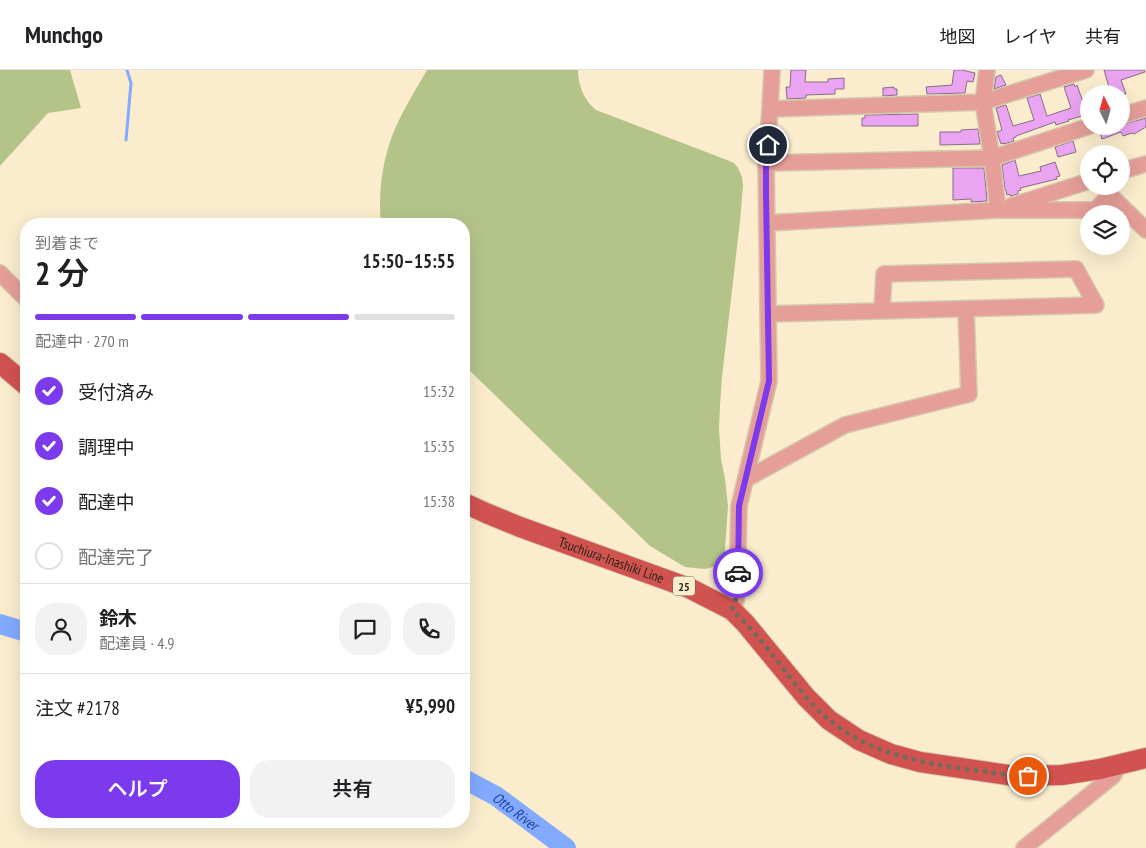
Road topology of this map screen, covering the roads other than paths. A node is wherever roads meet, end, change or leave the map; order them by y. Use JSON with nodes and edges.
{"nodes":[{"id":1,"x":772,"y":70,"type":"edge"},
{"id":2,"x":987,"y":70,"type":"edge"},
{"id":3,"x":1086,"y":70,"type":"edge"},
{"id":4,"x":984,"y":102,"type":"junction"},
{"id":5,"x":1146,"y":108,"type":"edge"},
{"id":6,"x":770,"y":109,"type":"junction"},
{"id":7,"x":1130,"y":113,"type":"edge"},
{"id":8,"x":1080,"y":129,"type":"edge"},
{"id":9,"x":992,"y":158,"type":"junction"},
{"id":10,"x":766,"y":163,"type":"junction"},
{"id":11,"x":1146,"y":164,"type":"edge"},
{"id":12,"x":1130,"y":168,"type":"edge"},
{"id":13,"x":1080,"y":185,"type":"edge"},
{"id":14,"x":998,"y":210,"type":"junction"},
{"id":15,"x":767,"y":223,"type":"junction"},
{"id":16,"x":1146,"y":230,"type":"edge"},
{"id":17,"x":0,"y":273,"type":"edge"},
{"id":18,"x":20,"y":293,"type":"edge"},
{"id":19,"x":966,"y":309,"type":"junction"},
{"id":20,"x":882,"y":311,"type":"junction"},
{"id":21,"x":768,"y":314,"type":"junction"},
{"id":22,"x":0,"y":363,"type":"edge"},
{"id":23,"x":20,"y":380,"type":"edge"},
{"id":24,"x":746,"y":479,"type":"junction"},
{"id":25,"x":470,"y":506,"type":"edge"},
{"id":26,"x":732,"y":610,"type":"junction"},
{"id":27,"x":1146,"y":758,"type":"edge"},
{"id":28,"x":1119,"y":765,"type":"junction"},
{"id":29,"x":1024,"y":848,"type":"edge"}],
"edges":[{"from":1,"to":6,"type":"street"},
{"from":2,"to":4,"type":"street"},
{"from":3,"to":4,"type":"street"},
{"from":4,"to":6,"type":"street"},
{"from":4,"to":9,"type":"street"},
{"from":5,"to":7,"type":"street"},
{"from":6,"to":10,"type":"street"},
{"from":8,"to":9,"type":"street"},
{"from":9,"to":10,"type":"street"},
{"from":9,"to":14,"type":"street"},
{"from":10,"to":15,"type":"street"},
{"from":11,"to":12,"type":"street"},
{"from":13,"to":14,"type":"street"},
{"from":14,"to":15,"type":"street"},
{"from":14,"to":16,"type":"street"},
{"from":15,"to":21,"type":"street"},
{"from":17,"to":18,"type":"street"},
{"from":19,"to":20,"type":"street"},
{"from":19,"to":20,"type":"street"},
{"from":19,"to":24,"type":"street"},
{"from":20,"to":21,"type":"street"},
{"from":21,"to":24,"type":"street"},
{"from":22,"to":23,"type":"main road"},
{"from":24,"to":26,"type":"street"},
{"from":25,"to":26,"type":"main road","name":"Tsuchiura-Inashiki Line","number":"25"},
{"from":26,"to":28,"type":"main road","name":"Tsuchiura-Inashiki Line","number":"25"},
{"from":27,"to":28,"type":"main road","name":"Tsuchiura-Inashiki Line","number":"25"},
{"from":28,"to":29,"type":"street"}]}
